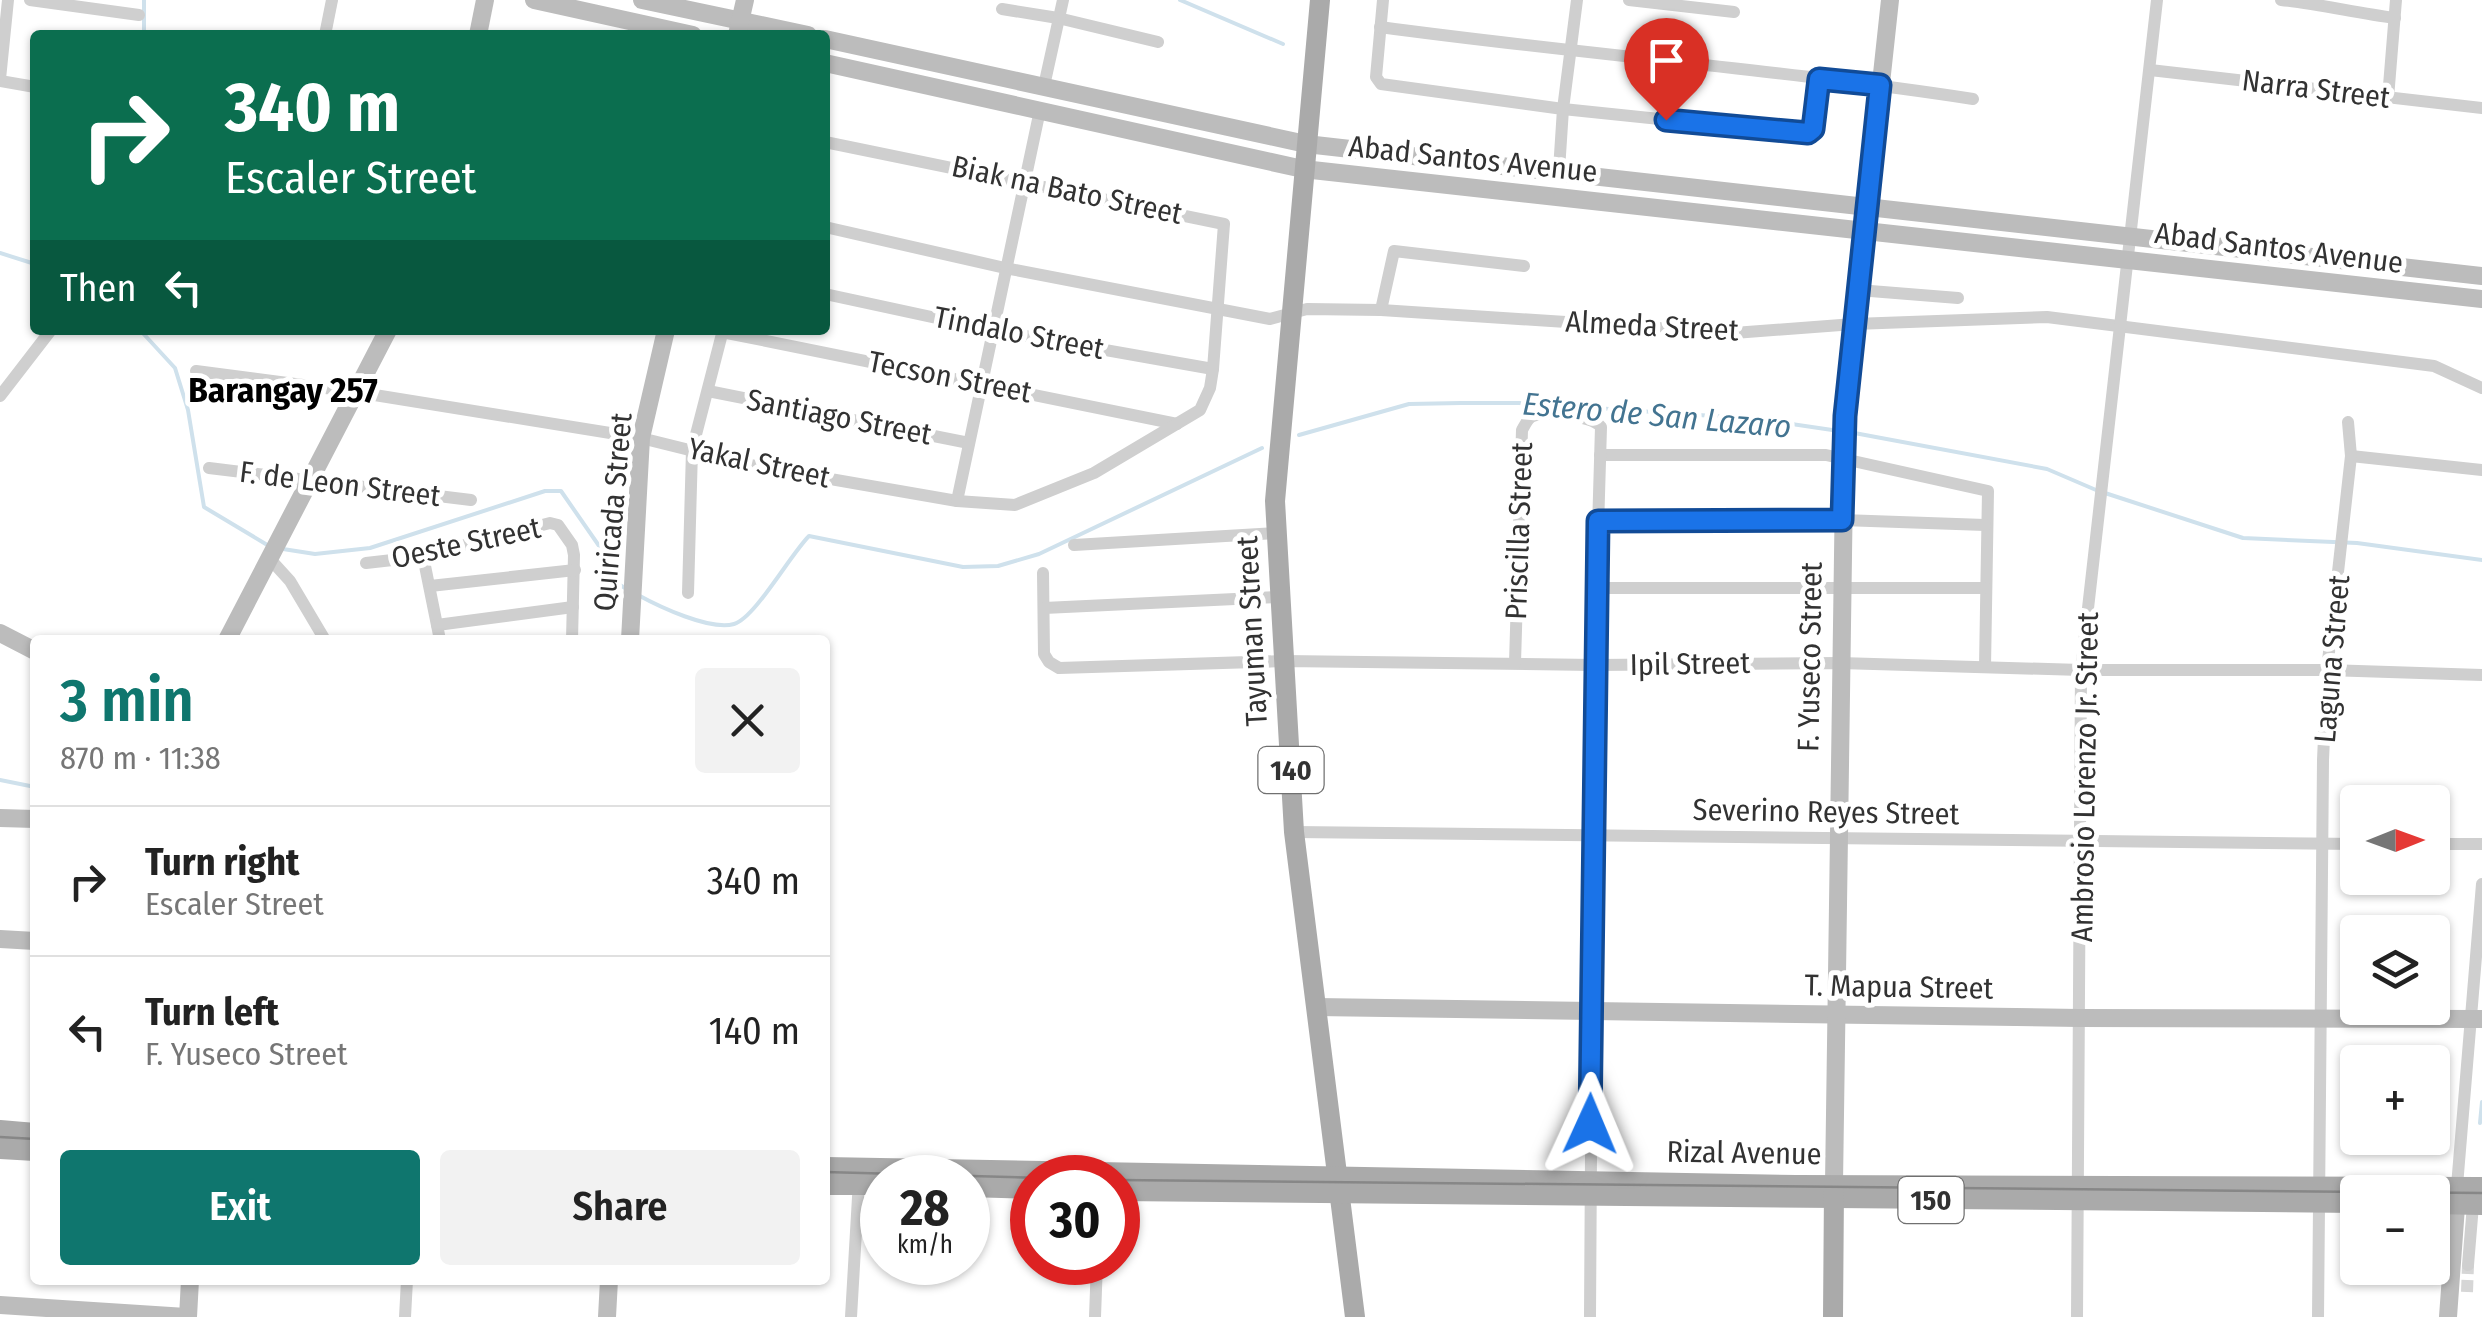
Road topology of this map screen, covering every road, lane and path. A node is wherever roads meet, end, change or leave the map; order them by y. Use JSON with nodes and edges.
{"nodes":[{"id":1,"x":8,"y":0,"type":"edge"},
{"id":2,"x":30,"y":0,"type":"edge"},
{"id":3,"x":332,"y":0,"type":"edge"},
{"id":4,"x":485,"y":0,"type":"edge"},
{"id":5,"x":534,"y":0,"type":"edge"},
{"id":6,"x":642,"y":0,"type":"edge"},
{"id":7,"x":745,"y":0,"type":"edge"},
{"id":8,"x":1062,"y":0,"type":"edge"},
{"id":9,"x":1320,"y":0,"type":"edge"},
{"id":10,"x":1383,"y":0,"type":"edge"},
{"id":11,"x":1577,"y":0,"type":"edge"},
{"id":12,"x":1628,"y":0,"type":"edge"},
{"id":13,"x":1890,"y":0,"type":"edge"},
{"id":14,"x":2157,"y":0,"type":"edge"},
{"id":15,"x":2282,"y":0,"type":"edge"},
{"id":16,"x":2396,"y":0,"type":"edge"},
{"id":17,"x":1002,"y":10,"type":"dead end"},
{"id":18,"x":1734,"y":12,"type":"dead end"},
{"id":19,"x":138,"y":15,"type":"dead end"},
{"id":20,"x":1058,"y":18,"type":"junction"},
{"id":21,"x":2395,"y":18,"type":"junction"},
{"id":22,"x":1380,"y":27,"type":"junction"},
{"id":23,"x":738,"y":28,"type":"edge"},
{"id":24,"x":326,"y":30,"type":"edge"},
{"id":25,"x":479,"y":30,"type":"edge"},
{"id":26,"x":670,"y":30,"type":"edge"},
{"id":27,"x":830,"y":40,"type":"edge"},
{"id":28,"x":1158,"y":42,"type":"dead end"},
{"id":29,"x":1570,"y":52,"type":"junction"},
{"id":30,"x":830,"y":63,"type":"edge"},
{"id":31,"x":2150,"y":70,"type":"junction"},
{"id":32,"x":1819,"y":79,"type":"junction"},
{"id":33,"x":0,"y":80,"type":"edge"},
{"id":34,"x":1880,"y":85,"type":"junction"},
{"id":35,"x":30,"y":86,"type":"edge"},
{"id":36,"x":1044,"y":86,"type":"junction"},
{"id":37,"x":1973,"y":98,"type":"dead end"},
{"id":38,"x":2388,"y":98,"type":"junction"},
{"id":39,"x":2482,"y":108,"type":"edge"},
{"id":40,"x":1562,"y":109,"type":"junction"},
{"id":41,"x":1040,"y":110,"type":"junction"},
{"id":42,"x":830,"y":143,"type":"edge"},
{"id":43,"x":1306,"y":144,"type":"junction"},
{"id":44,"x":1303,"y":169,"type":"junction"},
{"id":45,"x":1559,"y":170,"type":"junction"},
{"id":46,"x":1026,"y":181,"type":"junction"},
{"id":47,"x":1866,"y":206,"type":"junction"},
{"id":48,"x":830,"y":228,"type":"edge"},
{"id":49,"x":1864,"y":229,"type":"junction"},
{"id":50,"x":2131,"y":238,"type":"junction"},
{"id":51,"x":2129,"y":259,"type":"junction"},
{"id":52,"x":1524,"y":266,"type":"dead end"},
{"id":53,"x":1006,"y":268,"type":"junction"},
{"id":54,"x":2482,"y":276,"type":"edge"},
{"id":55,"x":1858,"y":290,"type":"junction"},
{"id":56,"x":830,"y":295,"type":"edge"},
{"id":57,"x":1958,"y":298,"type":"dead end"},
{"id":58,"x":2482,"y":299,"type":"edge"},
{"id":59,"x":1217,"y":310,"type":"junction"},
{"id":60,"x":1380,"y":310,"type":"junction"},
{"id":61,"x":1291,"y":313,"type":"junction"},
{"id":62,"x":1854,"y":324,"type":"junction"},
{"id":63,"x":2119,"y":328,"type":"junction"},
{"id":64,"x":992,"y":330,"type":"junction"},
{"id":65,"x":47,"y":335,"type":"edge"},
{"id":66,"x":385,"y":335,"type":"edge"},
{"id":67,"x":665,"y":335,"type":"edge"},
{"id":68,"x":721,"y":335,"type":"edge"},
{"id":69,"x":742,"y":335,"type":"edge"},
{"id":70,"x":1213,"y":369,"type":"junction"},
{"id":71,"x":196,"y":370,"type":"dead end"},
{"id":72,"x":981,"y":384,"type":"junction"},
{"id":73,"x":2482,"y":388,"type":"edge"},
{"id":74,"x":356,"y":392,"type":"junction"},
{"id":75,"x":708,"y":392,"type":"junction"},
{"id":76,"x":0,"y":396,"type":"edge"},
{"id":77,"x":2348,"y":422,"type":"dead end"},
{"id":78,"x":1176,"y":424,"type":"junction"},
{"id":79,"x":641,"y":438,"type":"junction"},
{"id":80,"x":969,"y":443,"type":"junction"},
{"id":81,"x":692,"y":450,"type":"junction"},
{"id":82,"x":1844,"y":452,"type":"junction"},
{"id":83,"x":1600,"y":455,"type":"junction"},
{"id":84,"x":2351,"y":456,"type":"junction"},
{"id":85,"x":209,"y":468,"type":"dead end"},
{"id":86,"x":2482,"y":470,"type":"edge"},
{"id":87,"x":310,"y":480,"type":"junction"},
{"id":88,"x":472,"y":500,"type":"dead end"},
{"id":89,"x":957,"y":501,"type":"junction"},
{"id":90,"x":1842,"y":520,"type":"junction"},
{"id":91,"x":1598,"y":521,"type":"junction"},
{"id":92,"x":1985,"y":525,"type":"junction"},
{"id":93,"x":1276,"y":533,"type":"junction"},
{"id":94,"x":1074,"y":545,"type":"dead end"},
{"id":95,"x":423,"y":556,"type":"junction"},
{"id":96,"x":270,"y":557,"type":"junction"},
{"id":97,"x":366,"y":562,"type":"dead end"},
{"id":98,"x":575,"y":570,"type":"junction"},
{"id":99,"x":1043,"y":573,"type":"dead end"},
{"id":100,"x":430,"y":586,"type":"junction"},
{"id":101,"x":1596,"y":588,"type":"junction"},
{"id":102,"x":1986,"y":588,"type":"junction"},
{"id":103,"x":1841,"y":589,"type":"junction"},
{"id":104,"x":688,"y":593,"type":"dead end"},
{"id":105,"x":1279,"y":597,"type":"junction"},
{"id":106,"x":574,"y":607,"type":"junction"},
{"id":107,"x":1044,"y":608,"type":"junction"},
{"id":108,"x":437,"y":625,"type":"junction"},
{"id":109,"x":0,"y":633,"type":"edge"},
{"id":110,"x":230,"y":635,"type":"edge"},
{"id":111,"x":322,"y":635,"type":"edge"},
{"id":112,"x":439,"y":635,"type":"edge"},
{"id":113,"x":572,"y":635,"type":"edge"},
{"id":114,"x":630,"y":635,"type":"edge"},
{"id":115,"x":30,"y":648,"type":"edge"},
{"id":116,"x":1284,"y":660,"type":"junction"},
{"id":117,"x":1514,"y":663,"type":"junction"},
{"id":118,"x":1840,"y":663,"type":"junction"},
{"id":119,"x":1594,"y":665,"type":"junction"},
{"id":120,"x":1985,"y":667,"type":"junction"},
{"id":121,"x":2081,"y":670,"type":"junction"},
{"id":122,"x":2327,"y":670,"type":"junction"},
{"id":123,"x":2482,"y":675,"type":"edge"},
{"id":124,"x":0,"y":818,"type":"edge"},
{"id":125,"x":30,"y":820,"type":"edge"},
{"id":126,"x":1294,"y":832,"type":"junction"},
{"id":127,"x":1593,"y":838,"type":"junction"},
{"id":128,"x":1838,"y":839,"type":"junction"},
{"id":129,"x":2082,"y":844,"type":"junction"},
{"id":130,"x":2340,"y":844,"type":"edge"},
{"id":131,"x":2450,"y":844,"type":"edge"},
{"id":132,"x":2482,"y":844,"type":"edge"},
{"id":133,"x":2322,"y":845,"type":"junction"},
{"id":134,"x":2482,"y":884,"type":"edge"},
{"id":135,"x":0,"y":939,"type":"edge"},
{"id":136,"x":30,"y":941,"type":"edge"},
{"id":137,"x":1316,"y":1007,"type":"junction"},
{"id":138,"x":1592,"y":1011,"type":"junction"},
{"id":139,"x":1836,"y":1012,"type":"junction"},
{"id":140,"x":2079,"y":1018,"type":"junction"},
{"id":141,"x":2322,"y":1019,"type":"junction"},
{"id":142,"x":2477,"y":1019,"type":"edge"},
{"id":143,"x":0,"y":1130,"type":"edge"},
{"id":144,"x":30,"y":1133,"type":"edge"},
{"id":145,"x":0,"y":1149,"type":"edge"},
{"id":146,"x":30,"y":1151,"type":"edge"},
{"id":147,"x":830,"y":1169,"type":"edge"},
{"id":148,"x":860,"y":1176,"type":"junction"},
{"id":149,"x":1140,"y":1177,"type":"edge"},
{"id":150,"x":830,"y":1184,"type":"edge"},
{"id":151,"x":1338,"y":1186,"type":"junction"},
{"id":152,"x":1590,"y":1189,"type":"junction"},
{"id":153,"x":1140,"y":1190,"type":"edge"},
{"id":154,"x":1834,"y":1192,"type":"junction"},
{"id":155,"x":2078,"y":1193,"type":"junction"},
{"id":156,"x":2321,"y":1194,"type":"junction"},
{"id":157,"x":2458,"y":1195,"type":"edge"},
{"id":158,"x":2340,"y":1199,"type":"edge"},
{"id":159,"x":2468,"y":1265,"type":"tunnel mouth"},
{"id":160,"x":190,"y":1285,"type":"edge"},
{"id":161,"x":407,"y":1285,"type":"edge"},
{"id":162,"x":609,"y":1285,"type":"edge"},
{"id":163,"x":1096,"y":1285,"type":"edge"},
{"id":164,"x":0,"y":1305,"type":"edge"},
{"id":165,"x":187,"y":1317,"type":"edge"},
{"id":166,"x":405,"y":1317,"type":"edge"},
{"id":167,"x":606,"y":1317,"type":"edge"},
{"id":168,"x":852,"y":1317,"type":"edge"},
{"id":169,"x":1095,"y":1317,"type":"edge"},
{"id":170,"x":1355,"y":1317,"type":"edge"},
{"id":171,"x":1590,"y":1317,"type":"edge"},
{"id":172,"x":1833,"y":1317,"type":"edge"},
{"id":173,"x":2076,"y":1317,"type":"edge"},
{"id":174,"x":2318,"y":1317,"type":"edge"},
{"id":175,"x":2448,"y":1317,"type":"edge"}],
"edges":[{"from":1,"to":33,"type":"street"},
{"from":2,"to":19,"type":"street"},
{"from":3,"to":24,"type":"street"},
{"from":4,"to":25,"type":"main road"},
{"from":5,"to":26,"type":"main road"},
{"from":6,"to":23,"type":"main road"},
{"from":7,"to":23,"type":"main road"},
{"from":8,"to":20,"type":"street"},
{"from":9,"to":43,"type":"main road","name":"Tayuman Street","number":"140"},
{"from":10,"to":22,"type":"street"},
{"from":11,"to":29,"type":"street"},
{"from":12,"to":18,"type":"street"},
{"from":13,"to":34,"type":"main road","name":"F. Yuseco Street"},
{"from":14,"to":31,"type":"street","name":"Ambrosio Lorenzo Jr. Street"},
{"from":15,"to":21,"type":"street"},
{"from":16,"to":21,"type":"street"},
{"from":17,"to":20,"type":"street"},
{"from":20,"to":28,"type":"street"},
{"from":20,"to":36,"type":"street"},
{"from":21,"to":38,"type":"street"},
{"from":22,"to":29,"type":"street"},
{"from":22,"to":40,"type":"street"},
{"from":27,"to":36,"type":"main road","name":"Abad Santos Avenue"},
{"from":29,"to":32,"type":"street"},
{"from":29,"to":40,"type":"street"},
{"from":30,"to":41,"type":"main road","name":"Abad Santos Avenue"},
{"from":31,"to":38,"type":"street","name":"Narra Street"},
{"from":31,"to":50,"type":"street","name":"Ambrosio Lorenzo Jr. Street"},
{"from":32,"to":34,"type":"street"},
{"from":32,"to":40,"type":"street"},
{"from":33,"to":35,"type":"street"},
{"from":34,"to":37,"type":"street"},
{"from":34,"to":47,"type":"main road","name":"F. Yuseco Street"},
{"from":36,"to":43,"type":"main road","name":"Abad Santos Avenue"},
{"from":38,"to":39,"type":"street","name":"Narra Street"},
{"from":40,"to":45,"type":"street"},
{"from":41,"to":44,"type":"main road","name":"Abad Santos Avenue"},
{"from":41,"to":46,"type":"street"},
{"from":42,"to":46,"type":"street","name":"Biak na Bato Street"},
{"from":43,"to":44,"type":"main road","name":"Tayuman Street","number":"140"},
{"from":43,"to":45,"type":"main road","name":"Abad Santos Avenue"},
{"from":44,"to":49,"type":"main road","name":"Abad Santos Avenue"},
{"from":44,"to":61,"type":"main road","name":"Tayuman Street","number":"140"},
{"from":45,"to":47,"type":"main road","name":"Abad Santos Avenue"},
{"from":46,"to":53,"type":"street"},
{"from":46,"to":59,"type":"street","name":"Biak na Bato Street"},
{"from":47,"to":49,"type":"main road","name":"F. Yuseco Street"},
{"from":47,"to":50,"type":"main road","name":"Abad Santos Avenue"},
{"from":48,"to":53,"type":"street","name":"Almeda Street"},
{"from":49,"to":51,"type":"main road","name":"Abad Santos Avenue"},
{"from":49,"to":55,"type":"main road","name":"F. Yuseco Street"},
{"from":50,"to":51,"type":"street","name":"Ambrosio Lorenzo Jr. Street"},
{"from":50,"to":54,"type":"main road","name":"Abad Santos Avenue"},
{"from":51,"to":58,"type":"main road","name":"Abad Santos Avenue"},
{"from":51,"to":63,"type":"street","name":"Ambrosio Lorenzo Jr. Street"},
{"from":52,"to":60,"type":"street"},
{"from":53,"to":59,"type":"street","name":"Almeda Street"},
{"from":53,"to":64,"type":"street"},
{"from":55,"to":57,"type":"street"},
{"from":55,"to":62,"type":"main road","name":"F. Yuseco Street"},
{"from":56,"to":64,"type":"street","name":"Tindalo Street"},
{"from":59,"to":61,"type":"street","name":"Almeda Street"},
{"from":59,"to":70,"type":"street","name":"Yakal Street"},
{"from":60,"to":61,"type":"street","name":"Almeda Street"},
{"from":60,"to":62,"type":"street","name":"Almeda Street"},
{"from":61,"to":93,"type":"main road","name":"Tayuman Street","number":"140"},
{"from":62,"to":63,"type":"street","name":"Almeda Street"},
{"from":62,"to":82,"type":"main road","name":"F. Yuseco Street"},
{"from":63,"to":73,"type":"street","name":"Almeda Street"},
{"from":63,"to":121,"type":"street","name":"Ambrosio Lorenzo Jr. Street"},
{"from":64,"to":70,"type":"street","name":"Tindalo Street"},
{"from":64,"to":72,"type":"street"},
{"from":65,"to":76,"type":"street"},
{"from":66,"to":74,"type":"main road"},
{"from":67,"to":79,"type":"main road","name":"Quiricada Street"},
{"from":68,"to":75,"type":"street"},
{"from":69,"to":72,"type":"street","name":"Tecson Street"},
{"from":70,"to":78,"type":"street","name":"Yakal Street"},
{"from":71,"to":74,"type":"street","name":"Yakal Street"},
{"from":72,"to":78,"type":"street","name":"Tecson Street"},
{"from":72,"to":80,"type":"street"},
{"from":74,"to":79,"type":"street","name":"Yakal Street"},
{"from":74,"to":87,"type":"main road"},
{"from":75,"to":80,"type":"street","name":"Santiago Street"},
{"from":75,"to":81,"type":"street"},
{"from":77,"to":84,"type":"street","name":"Laguna Street"},
{"from":78,"to":89,"type":"street","name":"Yakal Street"},
{"from":79,"to":81,"type":"street","name":"Yakal Street"},
{"from":79,"to":114,"type":"main road","name":"Quiricada Street"},
{"from":80,"to":89,"type":"street"},
{"from":81,"to":89,"type":"street","name":"Yakal Street"},
{"from":81,"to":104,"type":"street"},
{"from":82,"to":83,"type":"street"},
{"from":82,"to":90,"type":"main road","name":"F. Yuseco Street"},
{"from":82,"to":92,"type":"street"},
{"from":83,"to":91,"type":"street"},
{"from":83,"to":117,"type":"street","name":"Priscilla Street"},
{"from":84,"to":86,"type":"street"},
{"from":84,"to":122,"type":"street","name":"Laguna Street"},
{"from":85,"to":87,"type":"street","name":"F. de Leon Street"},
{"from":87,"to":88,"type":"street","name":"F. de Leon Street"},
{"from":87,"to":96,"type":"main road"},
{"from":90,"to":91,"type":"street"},
{"from":90,"to":92,"type":"street"},
{"from":90,"to":103,"type":"main road","name":"F. Yuseco Street"},
{"from":91,"to":101,"type":"street"},
{"from":92,"to":102,"type":"street"},
{"from":93,"to":94,"type":"street"},
{"from":93,"to":105,"type":"main road","name":"Tayuman Street","number":"140"},
{"from":95,"to":97,"type":"street","name":"Oeste Street"},
{"from":95,"to":98,"type":"street","name":"Oeste Street"},
{"from":95,"to":100,"type":"street"},
{"from":96,"to":110,"type":"main road"},
{"from":96,"to":111,"type":"street"},
{"from":98,"to":100,"type":"street"},
{"from":98,"to":106,"type":"street"},
{"from":99,"to":107,"type":"street","name":"Ipil Street"},
{"from":100,"to":108,"type":"street"},
{"from":101,"to":103,"type":"street"},
{"from":101,"to":119,"type":"street"},
{"from":102,"to":103,"type":"street"},
{"from":102,"to":120,"type":"street"},
{"from":103,"to":118,"type":"main road","name":"F. Yuseco Street"},
{"from":105,"to":107,"type":"street"},
{"from":105,"to":116,"type":"main road","name":"Tayuman Street","number":"140"},
{"from":106,"to":108,"type":"street"},
{"from":106,"to":113,"type":"street"},
{"from":107,"to":116,"type":"street","name":"Ipil Street"},
{"from":108,"to":112,"type":"street"},
{"from":109,"to":115,"type":"main road"},
{"from":116,"to":117,"type":"street","name":"Ipil Street"},
{"from":116,"to":126,"type":"main road","name":"Tayuman Street","number":"140"},
{"from":117,"to":119,"type":"street","name":"Ipil Street"},
{"from":118,"to":119,"type":"street","name":"Ipil Street"},
{"from":118,"to":120,"type":"street","name":"Ipil Street"},
{"from":118,"to":128,"type":"main road","name":"F. Yuseco Street"},
{"from":119,"to":127,"type":"street"},
{"from":120,"to":121,"type":"street","name":"Ipil Street"},
{"from":121,"to":122,"type":"street","name":"Ipil Street"},
{"from":121,"to":129,"type":"street","name":"Ambrosio Lorenzo Jr. Street"},
{"from":122,"to":123,"type":"street","name":"Ipil Street"},
{"from":122,"to":133,"type":"street","name":"Laguna Street"},
{"from":124,"to":125,"type":"main road"},
{"from":126,"to":127,"type":"street","name":"Severino Reyes Street"},
{"from":126,"to":137,"type":"main road","name":"Tayuman Street","number":"140"},
{"from":127,"to":128,"type":"street","name":"Severino Reyes Street"},
{"from":127,"to":138,"type":"street"},
{"from":128,"to":129,"type":"street","name":"Severino Reyes Street"},
{"from":128,"to":139,"type":"main road","name":"F. Yuseco Street"},
{"from":129,"to":133,"type":"street","name":"Severino Reyes Street"},
{"from":129,"to":140,"type":"street","name":"Ambrosio Lorenzo Jr. Street"},
{"from":130,"to":133,"type":"street","name":"Severino Reyes Street"},
{"from":131,"to":132,"type":"street"},
{"from":133,"to":141,"type":"street","name":"Laguna Street"},
{"from":134,"to":142,"type":"street"},
{"from":135,"to":136,"type":"main road"},
{"from":137,"to":138,"type":"main road","name":"T. Mapua Street"},
{"from":137,"to":151,"type":"main road","name":"Tayuman Street","number":"140"},
{"from":138,"to":139,"type":"main road","name":"T. Mapua Street"},
{"from":138,"to":152,"type":"street"},
{"from":139,"to":140,"type":"main road","name":"T. Mapua Street"},
{"from":139,"to":154,"type":"main road","name":"F. Yuseco Street"},
{"from":140,"to":141,"type":"main road","name":"T. Mapua Street"},
{"from":140,"to":155,"type":"street","name":"Ambrosio Lorenzo Jr. Street"},
{"from":141,"to":142,"type":"main road","name":"T. Mapua Street"},
{"from":141,"to":156,"type":"street","name":"Laguna Street"},
{"from":142,"to":157,"type":"street"},
{"from":143,"to":144,"type":"main road"},
{"from":145,"to":146,"type":"main road"},
{"from":147,"to":148,"type":"main road","name":"Rizal Avenue","number":"150"},
{"from":148,"to":150,"type":"main road","name":"Rizal Avenue","number":"150"},
{"from":148,"to":168,"type":"street"},
{"from":149,"to":151,"type":"main road","name":"Rizal Avenue","number":"150"},
{"from":151,"to":152,"type":"main road","name":"Rizal Avenue","number":"150"},
{"from":151,"to":153,"type":"main road","name":"Rizal Avenue","number":"150"},
{"from":151,"to":170,"type":"main road","name":"Tayuman Street","number":"140"},
{"from":152,"to":154,"type":"main road","name":"Rizal Avenue","number":"150"},
{"from":152,"to":171,"type":"street"},
{"from":154,"to":155,"type":"main road","name":"Rizal Avenue","number":"150"},
{"from":154,"to":172,"type":"main road","name":"F. Yuseco Street"},
{"from":155,"to":156,"type":"main road","name":"Rizal Avenue","number":"150"},
{"from":155,"to":173,"type":"street","name":"Ambrosio Lorenzo Jr. Street"},
{"from":156,"to":157,"type":"main road","name":"Rizal Avenue","number":"150"},
{"from":156,"to":158,"type":"main road","name":"Rizal Avenue","number":"150"},
{"from":156,"to":174,"type":"street","name":"Laguna Street"},
{"from":157,"to":159,"type":"street"},
{"from":157,"to":175,"type":"main road"},
{"from":160,"to":165,"type":"main road"},
{"from":161,"to":166,"type":"street"},
{"from":162,"to":167,"type":"main road"},
{"from":163,"to":169,"type":"street"},
{"from":164,"to":165,"type":"main road"}]}
